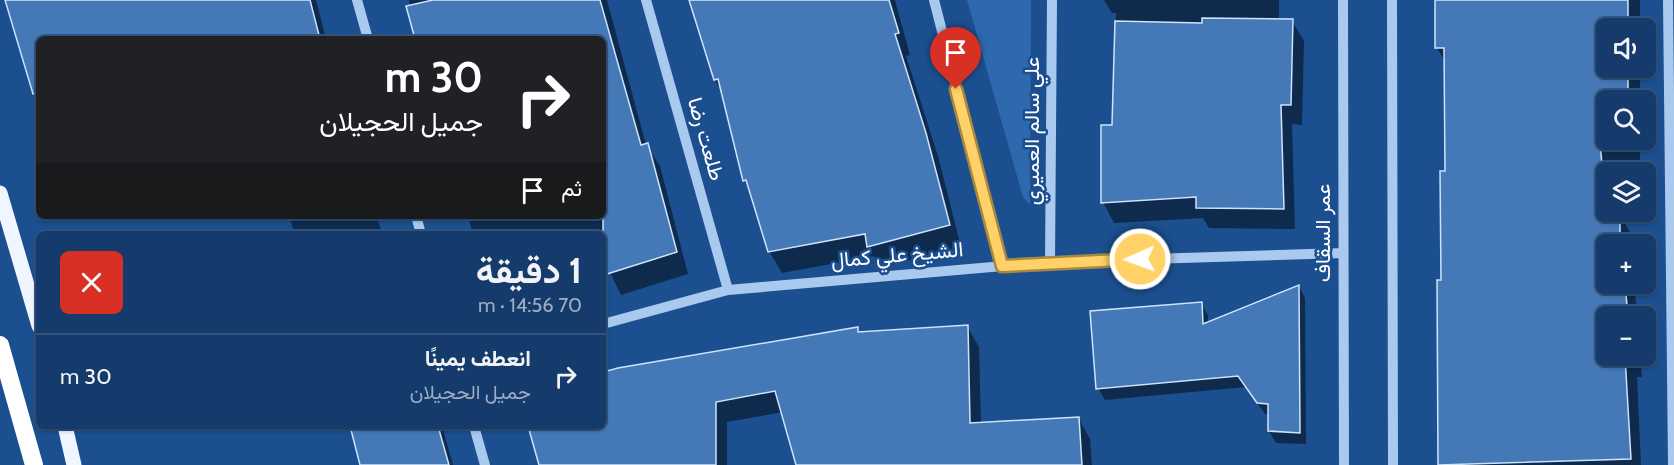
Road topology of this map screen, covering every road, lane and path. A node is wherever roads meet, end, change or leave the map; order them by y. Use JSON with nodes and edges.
{"nodes":[{"id":1,"x":357,"y":0,"type":"edge"},
{"id":2,"x":646,"y":0,"type":"edge"},
{"id":3,"x":934,"y":0,"type":"edge"},
{"id":4,"x":1052,"y":0,"type":"edge"},
{"id":5,"x":1343,"y":0,"type":"edge"},
{"id":6,"x":1392,"y":0,"type":"edge"},
{"id":7,"x":1668,"y":0,"type":"edge"},
{"id":8,"x":367,"y":36,"type":"edge"},
{"id":9,"x":0,"y":193,"type":"edge"},
{"id":10,"x":1343,"y":253,"type":"junction"},
{"id":11,"x":1050,"y":262,"type":"junction"},
{"id":12,"x":1002,"y":266,"type":"junction"},
{"id":13,"x":728,"y":290,"type":"junction"},
{"id":14,"x":36,"y":317,"type":"edge"},
{"id":15,"x":606,"y":323,"type":"edge"},
{"id":16,"x":0,"y":345,"type":"edge"},
{"id":17,"x":66,"y":429,"type":"edge"},
{"id":18,"x":475,"y":429,"type":"edge"},
{"id":19,"x":34,"y":465,"type":"edge"},
{"id":20,"x":74,"y":465,"type":"edge"},
{"id":21,"x":485,"y":465,"type":"edge"},
{"id":22,"x":1344,"y":465,"type":"edge"},
{"id":23,"x":1393,"y":465,"type":"edge"},
{"id":24,"x":1673,"y":465,"type":"edge"}],
"edges":[{"from":1,"to":8,"type":"street"},
{"from":2,"to":13,"type":"street","name":"طلعت رضا"},
{"from":3,"to":12,"type":"street"},
{"from":4,"to":11,"type":"street","name":"علي سالم العميري"},
{"from":5,"to":10,"type":"street","name":"عمر السقاف"},
{"from":6,"to":23,"type":"street"},
{"from":7,"to":24,"type":"street"},
{"from":9,"to":14,"type":"main road"},
{"from":10,"to":11,"type":"street","name":"الشيخ علي كمال"},
{"from":10,"to":22,"type":"street","name":"عمر السقاف"},
{"from":11,"to":12,"type":"street","name":"الشيخ علي كمال"},
{"from":12,"to":13,"type":"street","name":"الشيخ علي كمال"},
{"from":13,"to":15,"type":"street","name":"الشيخ علي كمال"},
{"from":16,"to":19,"type":"highway"},
{"from":17,"to":20,"type":"main road"},
{"from":18,"to":21,"type":"street"}]}
